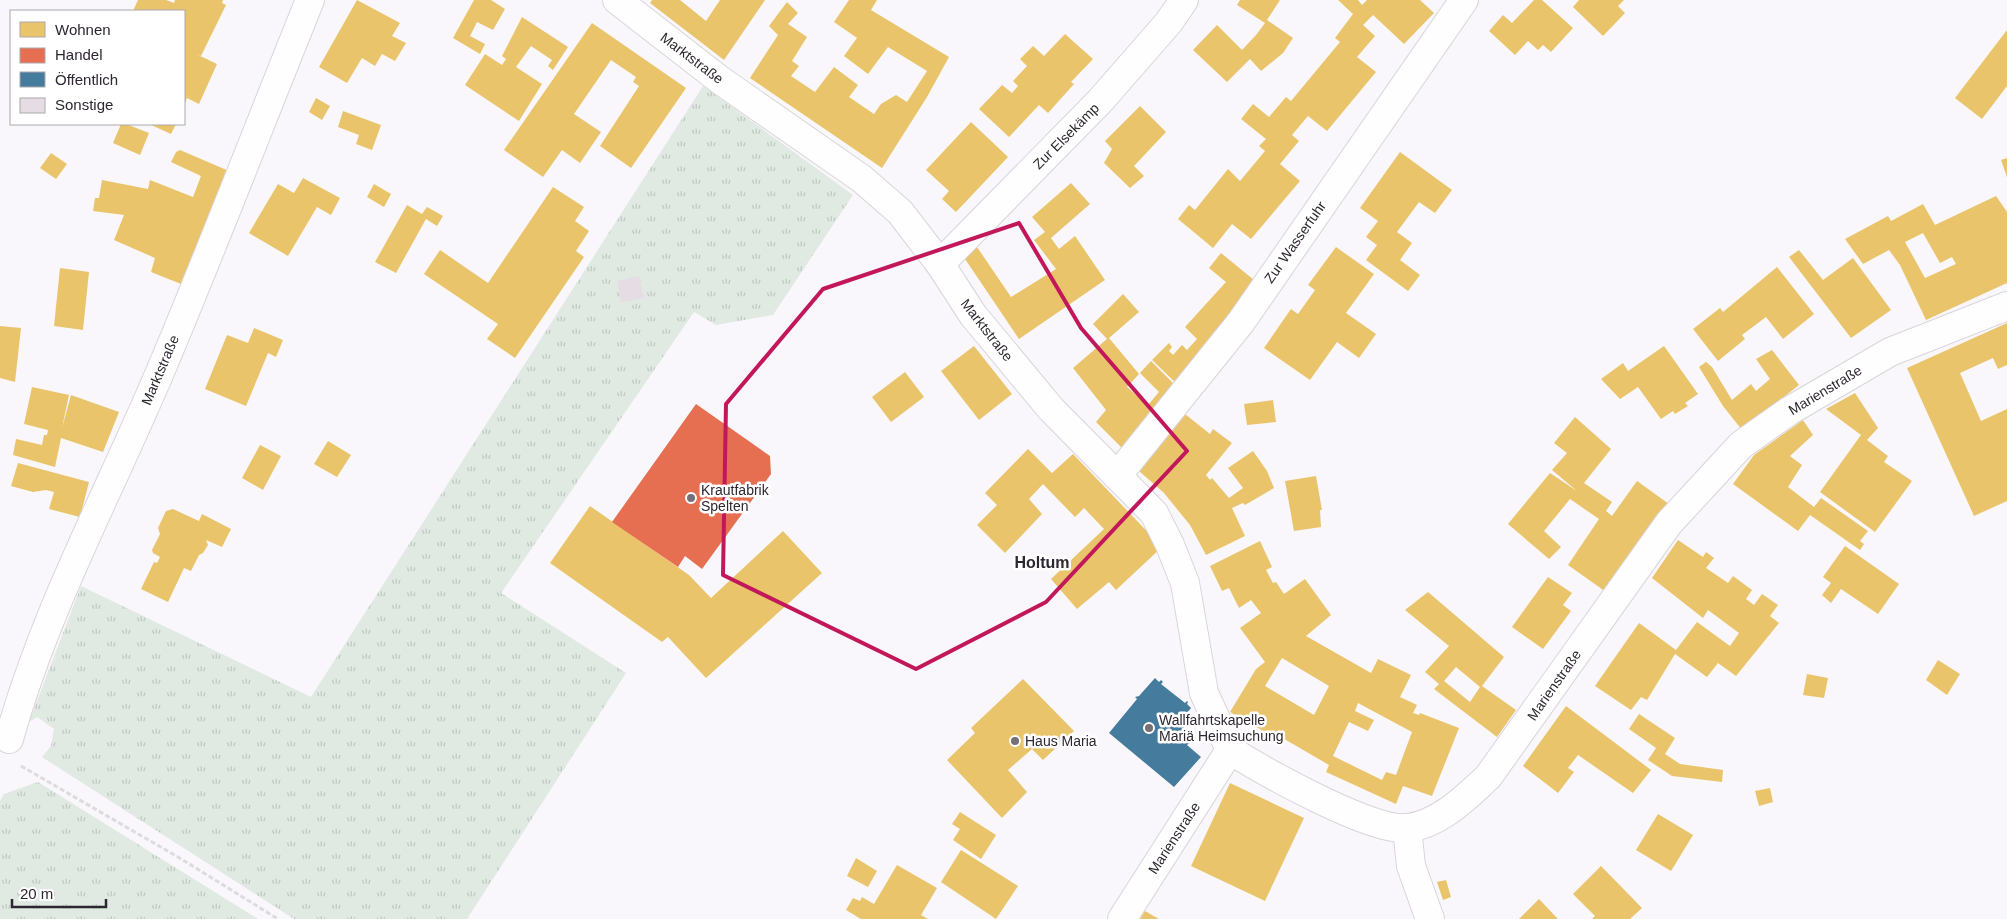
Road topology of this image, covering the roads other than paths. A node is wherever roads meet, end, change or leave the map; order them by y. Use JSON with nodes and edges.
{"nodes":[{"id":1,"x":310,"y":0,"type":"edge"},
{"id":2,"x":617,"y":0,"type":"edge"},
{"id":3,"x":1184,"y":0,"type":"edge"},
{"id":4,"x":1464,"y":0,"type":"edge"},
{"id":5,"x":940,"y":264,"type":"junction"},
{"id":6,"x":2007,"y":306,"type":"edge"},
{"id":7,"x":1117,"y":476,"type":"junction"},
{"id":8,"x":12,"y":750,"type":"road end"},
{"id":9,"x":1230,"y":750,"type":"junction"},
{"id":10,"x":1407,"y":828,"type":"junction"},
{"id":11,"x":1122,"y":919,"type":"edge"},
{"id":12,"x":1430,"y":919,"type":"edge"}],
"edges":[{"from":1,"to":8,"type":"street","name":"Marktstraße"},
{"from":2,"to":5,"type":"street","name":"Marktstraße"},
{"from":3,"to":5,"type":"street","name":"Zur Elsekämp"},
{"from":4,"to":7,"type":"street","name":"Zur Wasserfuhr"},
{"from":5,"to":7,"type":"street","name":"Marktstraße"},
{"from":6,"to":10,"type":"street","name":"Marienstraße"},
{"from":7,"to":9,"type":"street","name":"Marktstraße"},
{"from":9,"to":10,"type":"street","name":"Marienstraße"},
{"from":9,"to":11,"type":"street","name":"Marienstraße"},
{"from":10,"to":12,"type":"street"}]}
